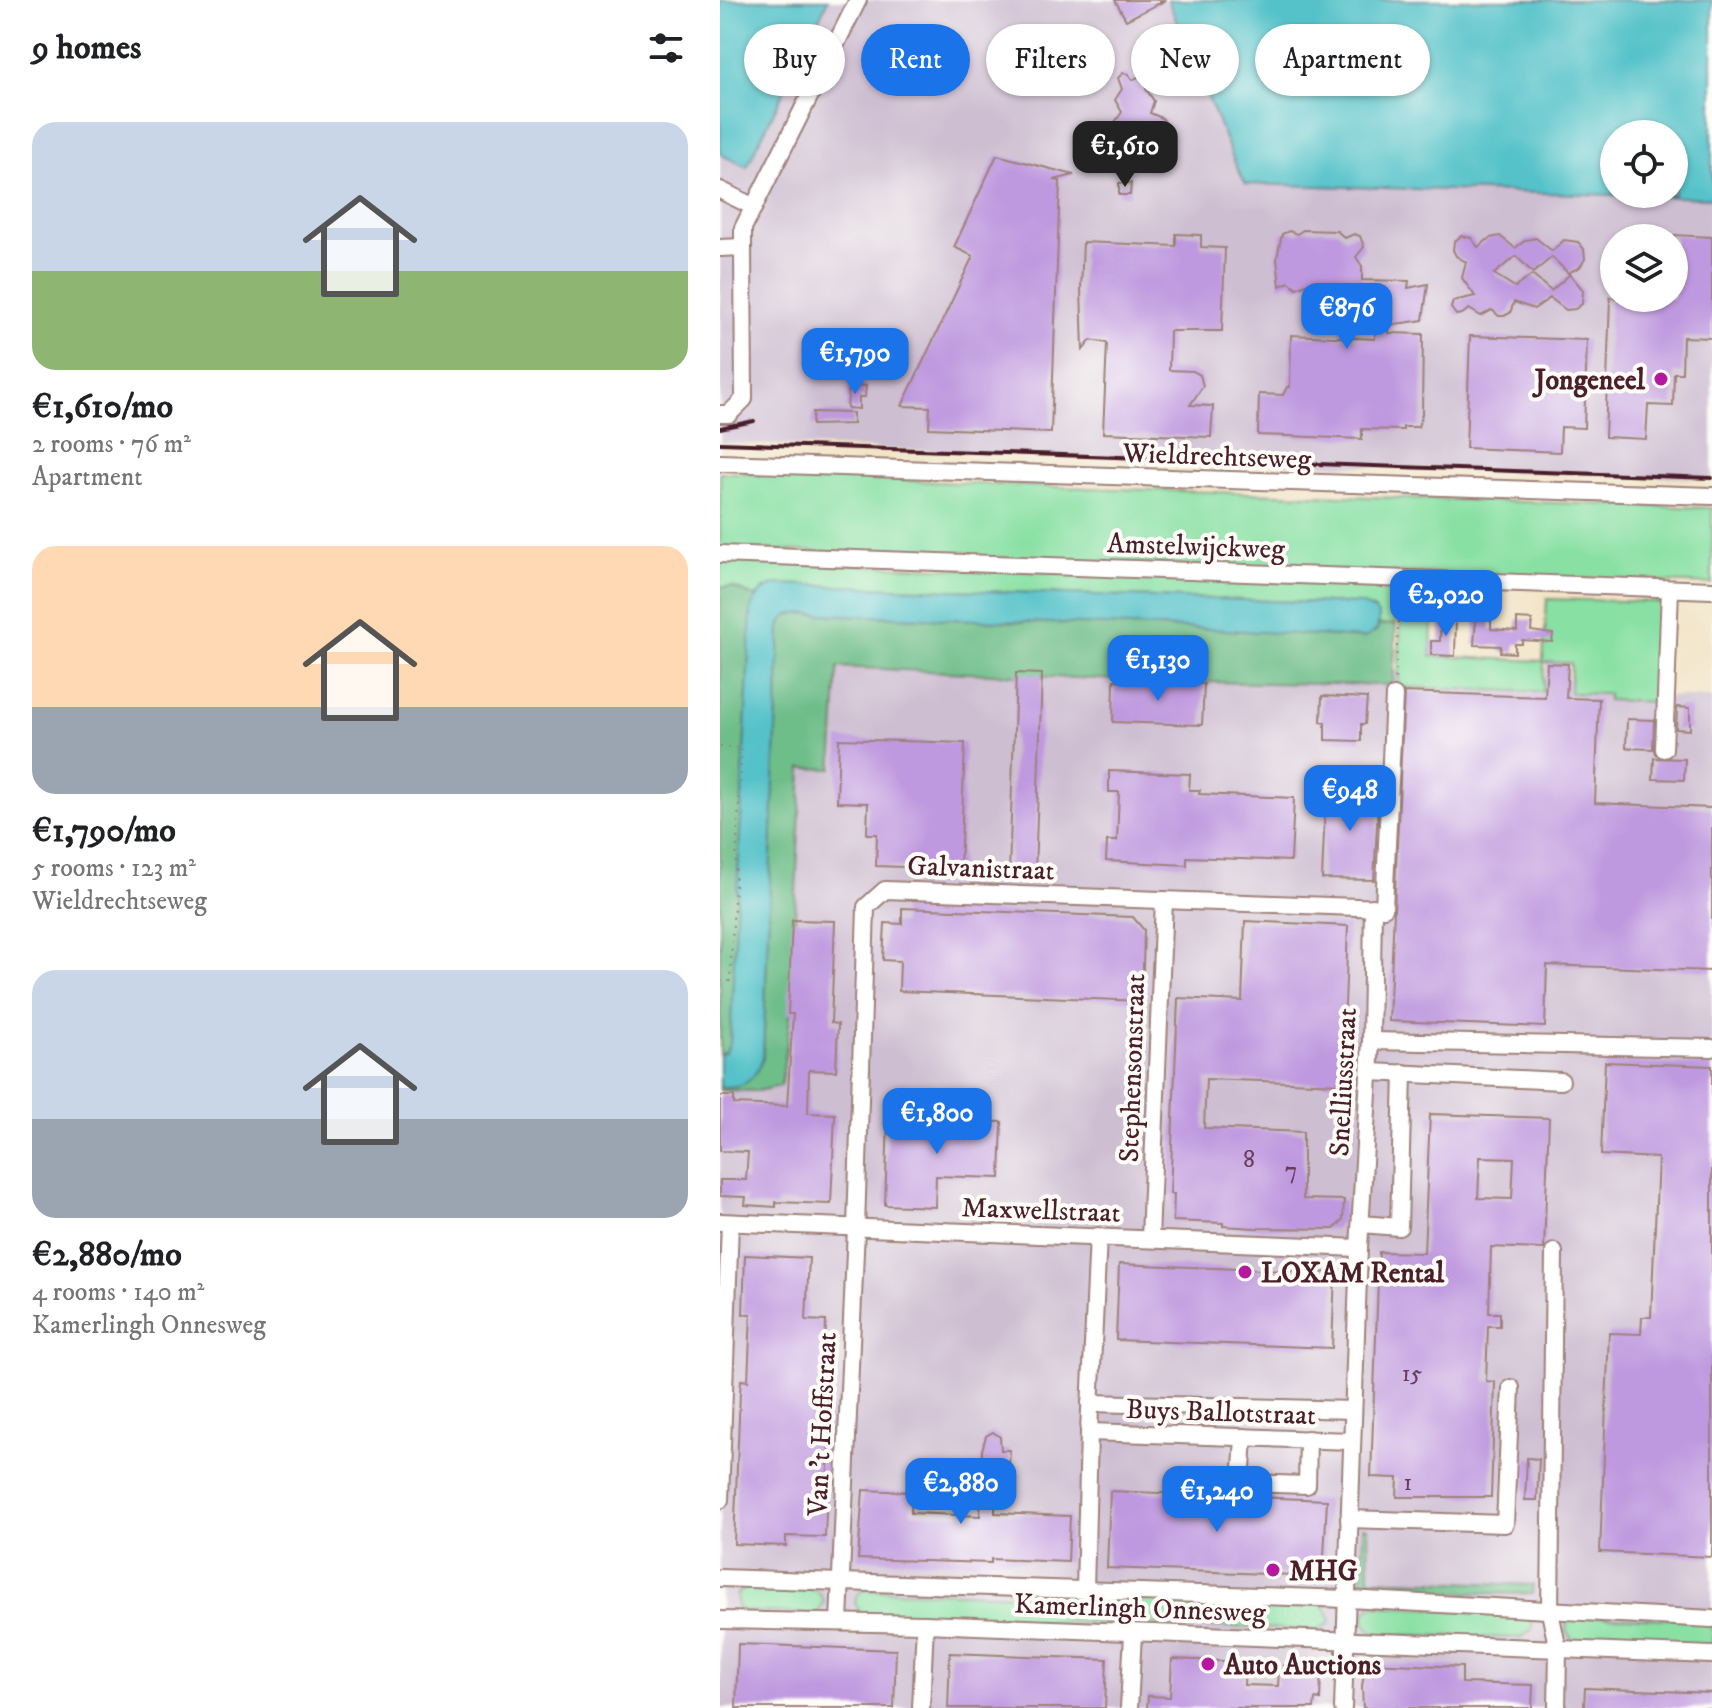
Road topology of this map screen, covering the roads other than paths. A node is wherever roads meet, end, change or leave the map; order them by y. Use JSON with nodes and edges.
{"nodes":[{"id":1,"x":858,"y":0,"type":"edge"},
{"id":2,"x":720,"y":190,"type":"edge"},
{"id":3,"x":754,"y":207,"type":"junction"},
{"id":4,"x":743,"y":247,"type":"junction"},
{"id":5,"x":720,"y":248,"type":"edge"},
{"id":6,"x":720,"y":414,"type":"edge"},
{"id":7,"x":720,"y":463,"type":"edge"},
{"id":8,"x":1712,"y":496,"type":"edge"},
{"id":9,"x":720,"y":554,"type":"edge"},
{"id":10,"x":1670,"y":589,"type":"junction"},
{"id":11,"x":1712,"y":590,"type":"edge"},
{"id":12,"x":1394,"y":696,"type":"road end"},
{"id":13,"x":1664,"y":749,"type":"dead end"},
{"id":14,"x":1164,"y":900,"type":"junction"},
{"id":15,"x":1373,"y":907,"type":"junction"},
{"id":16,"x":1371,"y":1041,"type":"junction"},
{"id":17,"x":1712,"y":1048,"type":"edge"},
{"id":18,"x":1370,"y":1072,"type":"junction"},
{"id":19,"x":1403,"y":1073,"type":"junction"},
{"id":20,"x":1561,"y":1081,"type":"dead end"},
{"id":21,"x":725,"y":1222,"type":"edge"},
{"id":22,"x":1361,"y":1224,"type":"junction"},
{"id":23,"x":856,"y":1228,"type":"junction"},
{"id":24,"x":1098,"y":1236,"type":"junction"},
{"id":25,"x":1150,"y":1239,"type":"junction"},
{"id":26,"x":1359,"y":1248,"type":"junction"},
{"id":27,"x":1554,"y":1252,"type":"dead end"},
{"id":28,"x":1511,"y":1388,"type":"dead end"},
{"id":29,"x":1090,"y":1403,"type":"junction"},
{"id":30,"x":1353,"y":1410,"type":"junction"},
{"id":31,"x":1089,"y":1432,"type":"junction"},
{"id":32,"x":1244,"y":1437,"type":"junction"},
{"id":33,"x":1308,"y":1439,"type":"junction"},
{"id":34,"x":1352,"y":1441,"type":"junction"},
{"id":35,"x":720,"y":1500,"type":"edge"},
{"id":36,"x":1349,"y":1519,"type":"junction"},
{"id":37,"x":720,"y":1578,"type":"edge"},
{"id":38,"x":842,"y":1582,"type":"junction"},
{"id":39,"x":1085,"y":1591,"type":"junction"},
{"id":40,"x":1348,"y":1599,"type":"junction"},
{"id":41,"x":1550,"y":1612,"type":"junction"},
{"id":42,"x":1712,"y":1619,"type":"edge"},
{"id":43,"x":720,"y":1620,"type":"edge"},
{"id":44,"x":839,"y":1622,"type":"junction"},
{"id":45,"x":925,"y":1624,"type":"junction"},
{"id":46,"x":1133,"y":1634,"type":"junction"},
{"id":47,"x":1345,"y":1641,"type":"junction"},
{"id":48,"x":1558,"y":1650,"type":"junction"},
{"id":49,"x":1712,"y":1655,"type":"edge"},
{"id":50,"x":921,"y":1708,"type":"edge"},
{"id":51,"x":1129,"y":1708,"type":"edge"},
{"id":52,"x":1343,"y":1708,"type":"edge"},
{"id":53,"x":1557,"y":1708,"type":"edge"}],
"edges":[{"from":1,"to":3,"type":"street"},
{"from":2,"to":3,"type":"street"},
{"from":3,"to":4,"type":"street"},
{"from":4,"to":5,"type":"street"},
{"from":4,"to":6,"type":"street"},
{"from":7,"to":8,"type":"street","name":"Wieldrechtseweg"},
{"from":9,"to":10,"type":"street","name":"Amstelwijckweg"},
{"from":10,"to":11,"type":"street","name":"Amstelwijckweg"},
{"from":10,"to":13,"type":"street"},
{"from":12,"to":15,"type":"street","name":"Snelliusstraat"},
{"from":14,"to":15,"type":"street","name":"Galvanistraat"},
{"from":14,"to":23,"type":"street","name":"Galvanistraat"},
{"from":14,"to":25,"type":"street","name":"Stephensonstraat"},
{"from":15,"to":16,"type":"street","name":"Snelliusstraat"},
{"from":16,"to":17,"type":"street"},
{"from":16,"to":18,"type":"street","name":"Snelliusstraat"},
{"from":18,"to":19,"type":"street"},
{"from":18,"to":22,"type":"street","name":"Snelliusstraat"},
{"from":19,"to":20,"type":"street"},
{"from":19,"to":22,"type":"street"},
{"from":21,"to":23,"type":"street","name":"Maxwellstraat"},
{"from":21,"to":35,"type":"street"},
{"from":22,"to":26,"type":"street","name":"Snelliusstraat"},
{"from":23,"to":24,"type":"street","name":"Maxwellstraat"},
{"from":23,"to":38,"type":"street","name":"Van 't Hoffstraat"},
{"from":24,"to":25,"type":"street","name":"Maxwellstraat"},
{"from":24,"to":29,"type":"street","name":"Buys Ballotstraat"},
{"from":25,"to":26,"type":"street","name":"Maxwellstraat"},
{"from":26,"to":30,"type":"street","name":"Snelliusstraat"},
{"from":27,"to":41,"type":"street"},
{"from":28,"to":36,"type":"street"},
{"from":29,"to":30,"type":"street","name":"Buys Ballotstraat"},
{"from":29,"to":31,"type":"street","name":"Buys Ballotstraat"},
{"from":30,"to":34,"type":"street","name":"Snelliusstraat"},
{"from":31,"to":32,"type":"street","name":"Buys Ballotstraat"},
{"from":31,"to":39,"type":"street","name":"Buys Ballotstraat"},
{"from":32,"to":33,"type":"street","name":"Buys Ballotstraat"},
{"from":32,"to":33,"type":"street"},
{"from":33,"to":34,"type":"street","name":"Buys Ballotstraat"},
{"from":34,"to":36,"type":"street","name":"Snelliusstraat"},
{"from":36,"to":40,"type":"street","name":"Snelliusstraat"},
{"from":37,"to":38,"type":"street","name":"Kamerlingh Onnesweg"},
{"from":38,"to":39,"type":"street","name":"Kamerlingh Onnesweg"},
{"from":38,"to":44,"type":"street","name":"Van 't Hoffstraat"},
{"from":39,"to":40,"type":"street","name":"Kamerlingh Onnesweg"},
{"from":40,"to":41,"type":"street","name":"Kamerlingh Onnesweg"},
{"from":40,"to":47,"type":"street","name":"Snelliusstraat"},
{"from":41,"to":42,"type":"street","name":"Kamerlingh Onnesweg"},
{"from":41,"to":48,"type":"street"},
{"from":43,"to":44,"type":"street","name":"Kamerlingh Onnesweg"},
{"from":44,"to":45,"type":"street","name":"Kamerlingh Onnesweg"},
{"from":45,"to":46,"type":"street","name":"Kamerlingh Onnesweg"},
{"from":45,"to":50,"type":"street"},
{"from":46,"to":47,"type":"street","name":"Kamerlingh Onnesweg"},
{"from":46,"to":51,"type":"street"},
{"from":47,"to":48,"type":"street","name":"Kamerlingh Onnesweg"},
{"from":47,"to":52,"type":"street","name":"Snelliusstraat"},
{"from":48,"to":49,"type":"street","name":"Kamerlingh Onnesweg"},
{"from":48,"to":53,"type":"street"}]}
